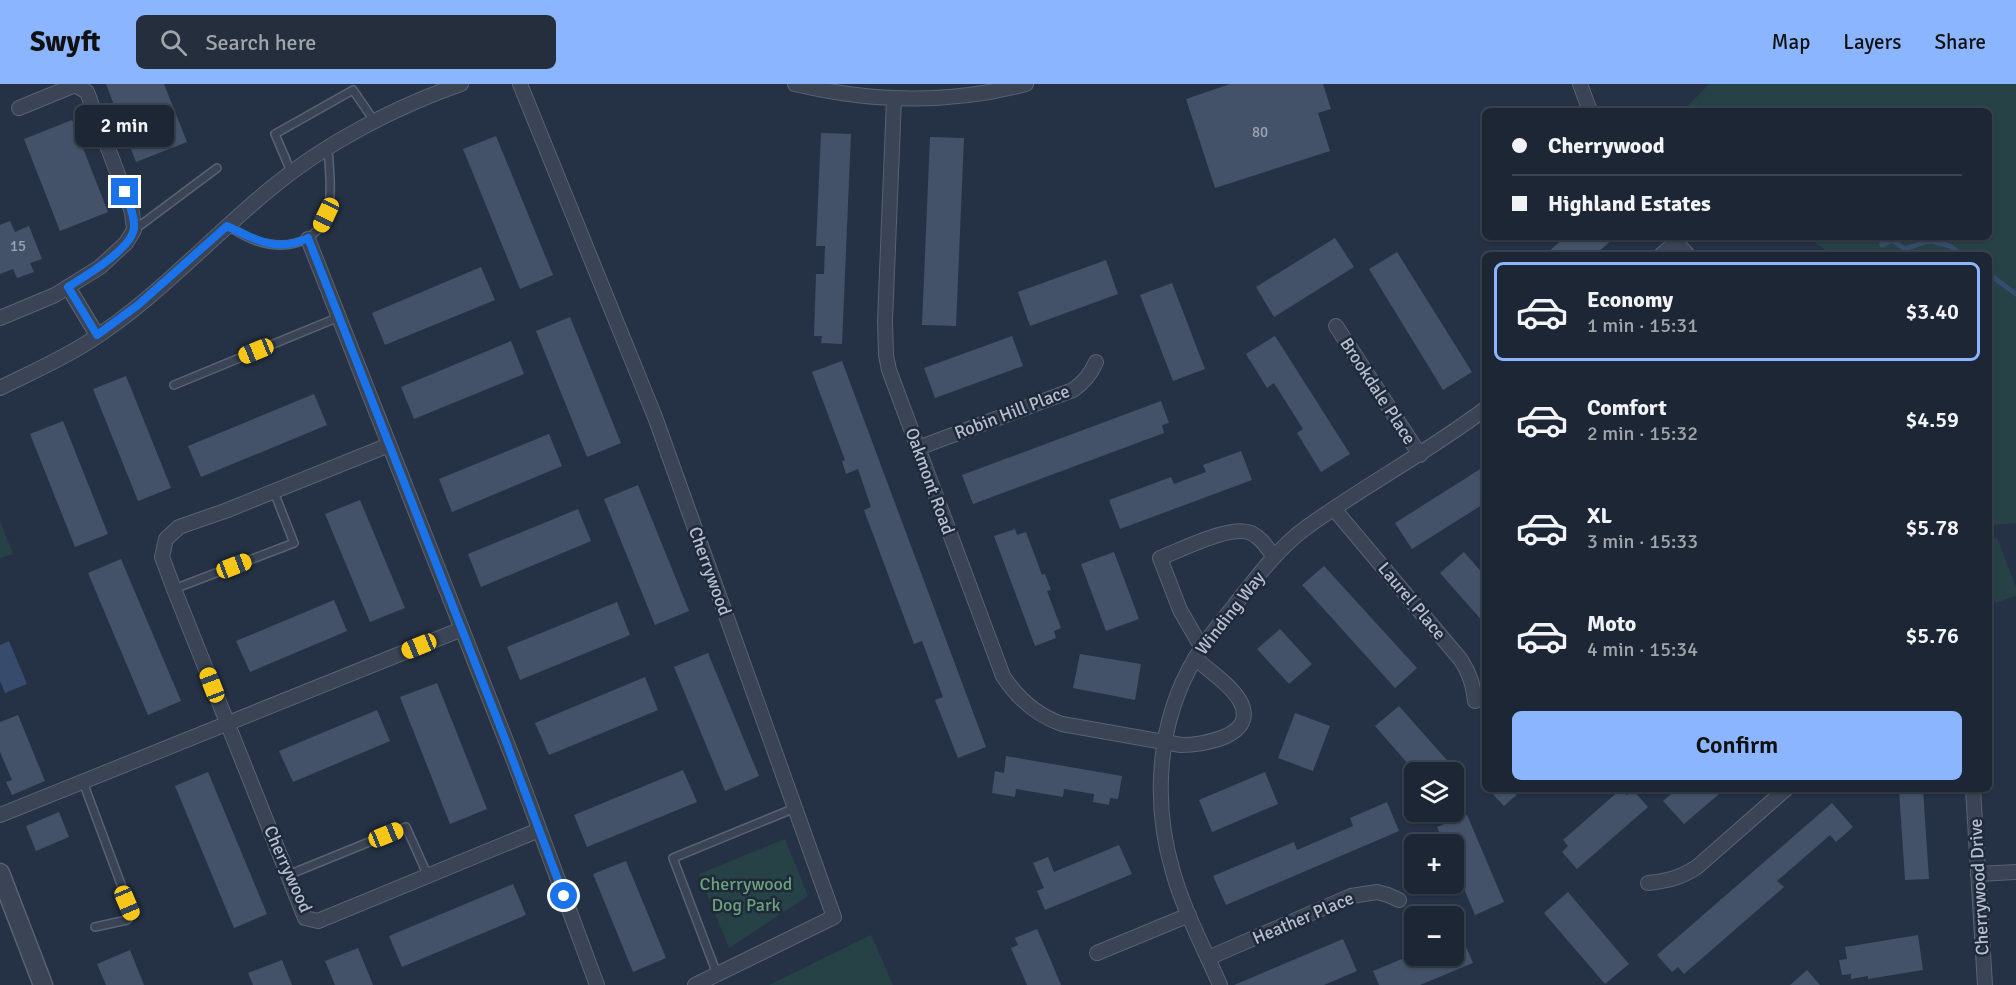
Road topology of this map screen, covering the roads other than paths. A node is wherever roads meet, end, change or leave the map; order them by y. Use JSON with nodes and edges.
{"nodes":[{"id":1,"x":461,"y":84,"type":"edge"},
{"id":2,"x":520,"y":84,"type":"edge"},
{"id":3,"x":795,"y":84,"type":"edge"},
{"id":4,"x":1026,"y":84,"type":"edge"},
{"id":5,"x":1580,"y":84,"type":"edge"},
{"id":6,"x":894,"y":99,"type":"junction"},
{"id":7,"x":19,"y":108,"type":"dead end"},
{"id":8,"x":1589,"y":108,"type":"edge"},
{"id":9,"x":375,"y":122,"type":"junction"},
{"id":10,"x":328,"y":148,"type":"junction"},
{"id":11,"x":217,"y":168,"type":"dead end"},
{"id":12,"x":292,"y":174,"type":"junction"},
{"id":13,"x":227,"y":226,"type":"junction"},
{"id":14,"x":134,"y":230,"type":"junction"},
{"id":15,"x":308,"y":238,"type":"junction"},
{"id":16,"x":1673,"y":240,"type":"edge"},
{"id":17,"x":1675,"y":240,"type":"edge"},
{"id":18,"x":1663,"y":252,"type":"edge"},
{"id":19,"x":1685,"y":252,"type":"edge"},
{"id":20,"x":68,"y":287,"type":"junction"},
{"id":21,"x":339,"y":317,"type":"junction"},
{"id":22,"x":0,"y":318,"type":"edge"},
{"id":23,"x":1336,"y":326,"type":"dead end"},
{"id":24,"x":97,"y":335,"type":"junction"},
{"id":25,"x":1096,"y":362,"type":"dead end"},
{"id":26,"x":174,"y":385,"type":"dead end"},
{"id":27,"x":0,"y":388,"type":"edge"},
{"id":28,"x":1482,"y":411,"type":"edge"},
{"id":29,"x":390,"y":445,"type":"junction"},
{"id":30,"x":918,"y":447,"type":"junction"},
{"id":31,"x":1419,"y":455,"type":"junction"},
{"id":32,"x":274,"y":492,"type":"junction"},
{"id":33,"x":1334,"y":509,"type":"junction"},
{"id":34,"x":1274,"y":557,"type":"junction"},
{"id":35,"x":174,"y":589,"type":"junction"},
{"id":36,"x":462,"y":628,"type":"junction"},
{"id":37,"x":1198,"y":653,"type":"junction"},
{"id":38,"x":1475,"y":701,"type":"dead end"},
{"id":39,"x":227,"y":723,"type":"junction"},
{"id":40,"x":1164,"y":743,"type":"junction"},
{"id":41,"x":83,"y":782,"type":"junction"},
{"id":42,"x":1783,"y":792,"type":"edge"},
{"id":43,"x":1973,"y":792,"type":"edge"},
{"id":44,"x":795,"y":808,"type":"junction"},
{"id":45,"x":0,"y":815,"type":"edge"},
{"id":46,"x":539,"y":830,"type":"junction"},
{"id":47,"x":2016,"y":872,"type":"edge"},
{"id":48,"x":0,"y":873,"type":"edge"},
{"id":49,"x":1978,"y":874,"type":"junction"},
{"id":50,"x":288,"y":875,"type":"junction"},
{"id":51,"x":428,"y":876,"type":"junction"},
{"id":52,"x":1648,"y":883,"type":"dead end"},
{"id":53,"x":1399,"y":900,"type":"dead end"},
{"id":54,"x":1189,"y":915,"type":"junction"},
{"id":55,"x":95,"y":927,"type":"dead end"},
{"id":56,"x":1097,"y":953,"type":"dead end"},
{"id":57,"x":1208,"y":958,"type":"junction"},
{"id":58,"x":717,"y":974,"type":"junction"},
{"id":59,"x":43,"y":985,"type":"edge"},
{"id":60,"x":597,"y":985,"type":"edge"},
{"id":61,"x":695,"y":985,"type":"edge"},
{"id":62,"x":1220,"y":985,"type":"edge"},
{"id":63,"x":1985,"y":985,"type":"edge"}],
"edges":[{"from":1,"to":9,"type":"street"},
{"from":2,"to":44,"type":"street","name":"Cherrywood"},
{"from":3,"to":6,"type":"street"},
{"from":4,"to":6,"type":"street"},
{"from":5,"to":8,"type":"street"},
{"from":6,"to":30,"type":"street","name":"Oakmont Road"},
{"from":7,"to":14,"type":"street"},
{"from":9,"to":10,"type":"street"},
{"from":9,"to":12,"type":"lane"},
{"from":10,"to":12,"type":"street"},
{"from":10,"to":15,"type":"lane"},
{"from":11,"to":14,"type":"lane"},
{"from":12,"to":13,"type":"street"},
{"from":13,"to":15,"type":"lane"},
{"from":13,"to":24,"type":"street"},
{"from":14,"to":20,"type":"street"},
{"from":15,"to":21,"type":"street"},
{"from":16,"to":18,"type":"street"},
{"from":17,"to":19,"type":"street"},
{"from":20,"to":22,"type":"street"},
{"from":20,"to":24,"type":"street"},
{"from":21,"to":26,"type":"lane"},
{"from":21,"to":29,"type":"street"},
{"from":23,"to":31,"type":"street","name":"Brookdale Place"},
{"from":24,"to":27,"type":"street"},
{"from":25,"to":30,"type":"street","name":"Robin Hill Place"},
{"from":28,"to":31,"type":"street","name":"Winding Way"},
{"from":29,"to":32,"type":"street","name":"Cherrywood"},
{"from":29,"to":36,"type":"street"},
{"from":30,"to":40,"type":"street","name":"Oakmont Road"},
{"from":31,"to":33,"type":"street","name":"Winding Way"},
{"from":32,"to":35,"type":"street","name":"Cherrywood"},
{"from":32,"to":35,"type":"lane"},
{"from":33,"to":34,"type":"street","name":"Winding Way"},
{"from":33,"to":38,"type":"street","name":"Laurel Place"},
{"from":34,"to":37,"type":"street","name":"Winding Way"},
{"from":34,"to":37,"type":"street","name":"Oakmont Road"},
{"from":35,"to":39,"type":"street","name":"Cherrywood"},
{"from":36,"to":39,"type":"street"},
{"from":36,"to":46,"type":"street"},
{"from":37,"to":40,"type":"street","name":"Winding Way"},
{"from":37,"to":40,"type":"street","name":"Oakmont Road"},
{"from":39,"to":41,"type":"street"},
{"from":39,"to":50,"type":"street","name":"Cherrywood"},
{"from":40,"to":54,"type":"street","name":"Winding Way"},
{"from":41,"to":45,"type":"street"},
{"from":41,"to":55,"type":"lane"},
{"from":42,"to":52,"type":"street"},
{"from":43,"to":49,"type":"street","name":"Cherrywood Drive"},
{"from":44,"to":58,"type":"street","name":"Cherrywood"},
{"from":44,"to":58,"type":"lane"},
{"from":46,"to":51,"type":"street","name":"Cherrywood"},
{"from":46,"to":60,"type":"street"},
{"from":47,"to":49,"type":"street"},
{"from":48,"to":59,"type":"street"},
{"from":49,"to":63,"type":"street","name":"Cherrywood Drive"},
{"from":50,"to":51,"type":"street","name":"Cherrywood"},
{"from":50,"to":51,"type":"lane"},
{"from":53,"to":57,"type":"street","name":"Heather Place"},
{"from":54,"to":56,"type":"street"},
{"from":54,"to":57,"type":"street","name":"Winding Way"},
{"from":57,"to":62,"type":"street","name":"Winding Way"},
{"from":58,"to":61,"type":"street","name":"Cherrywood"}]}
